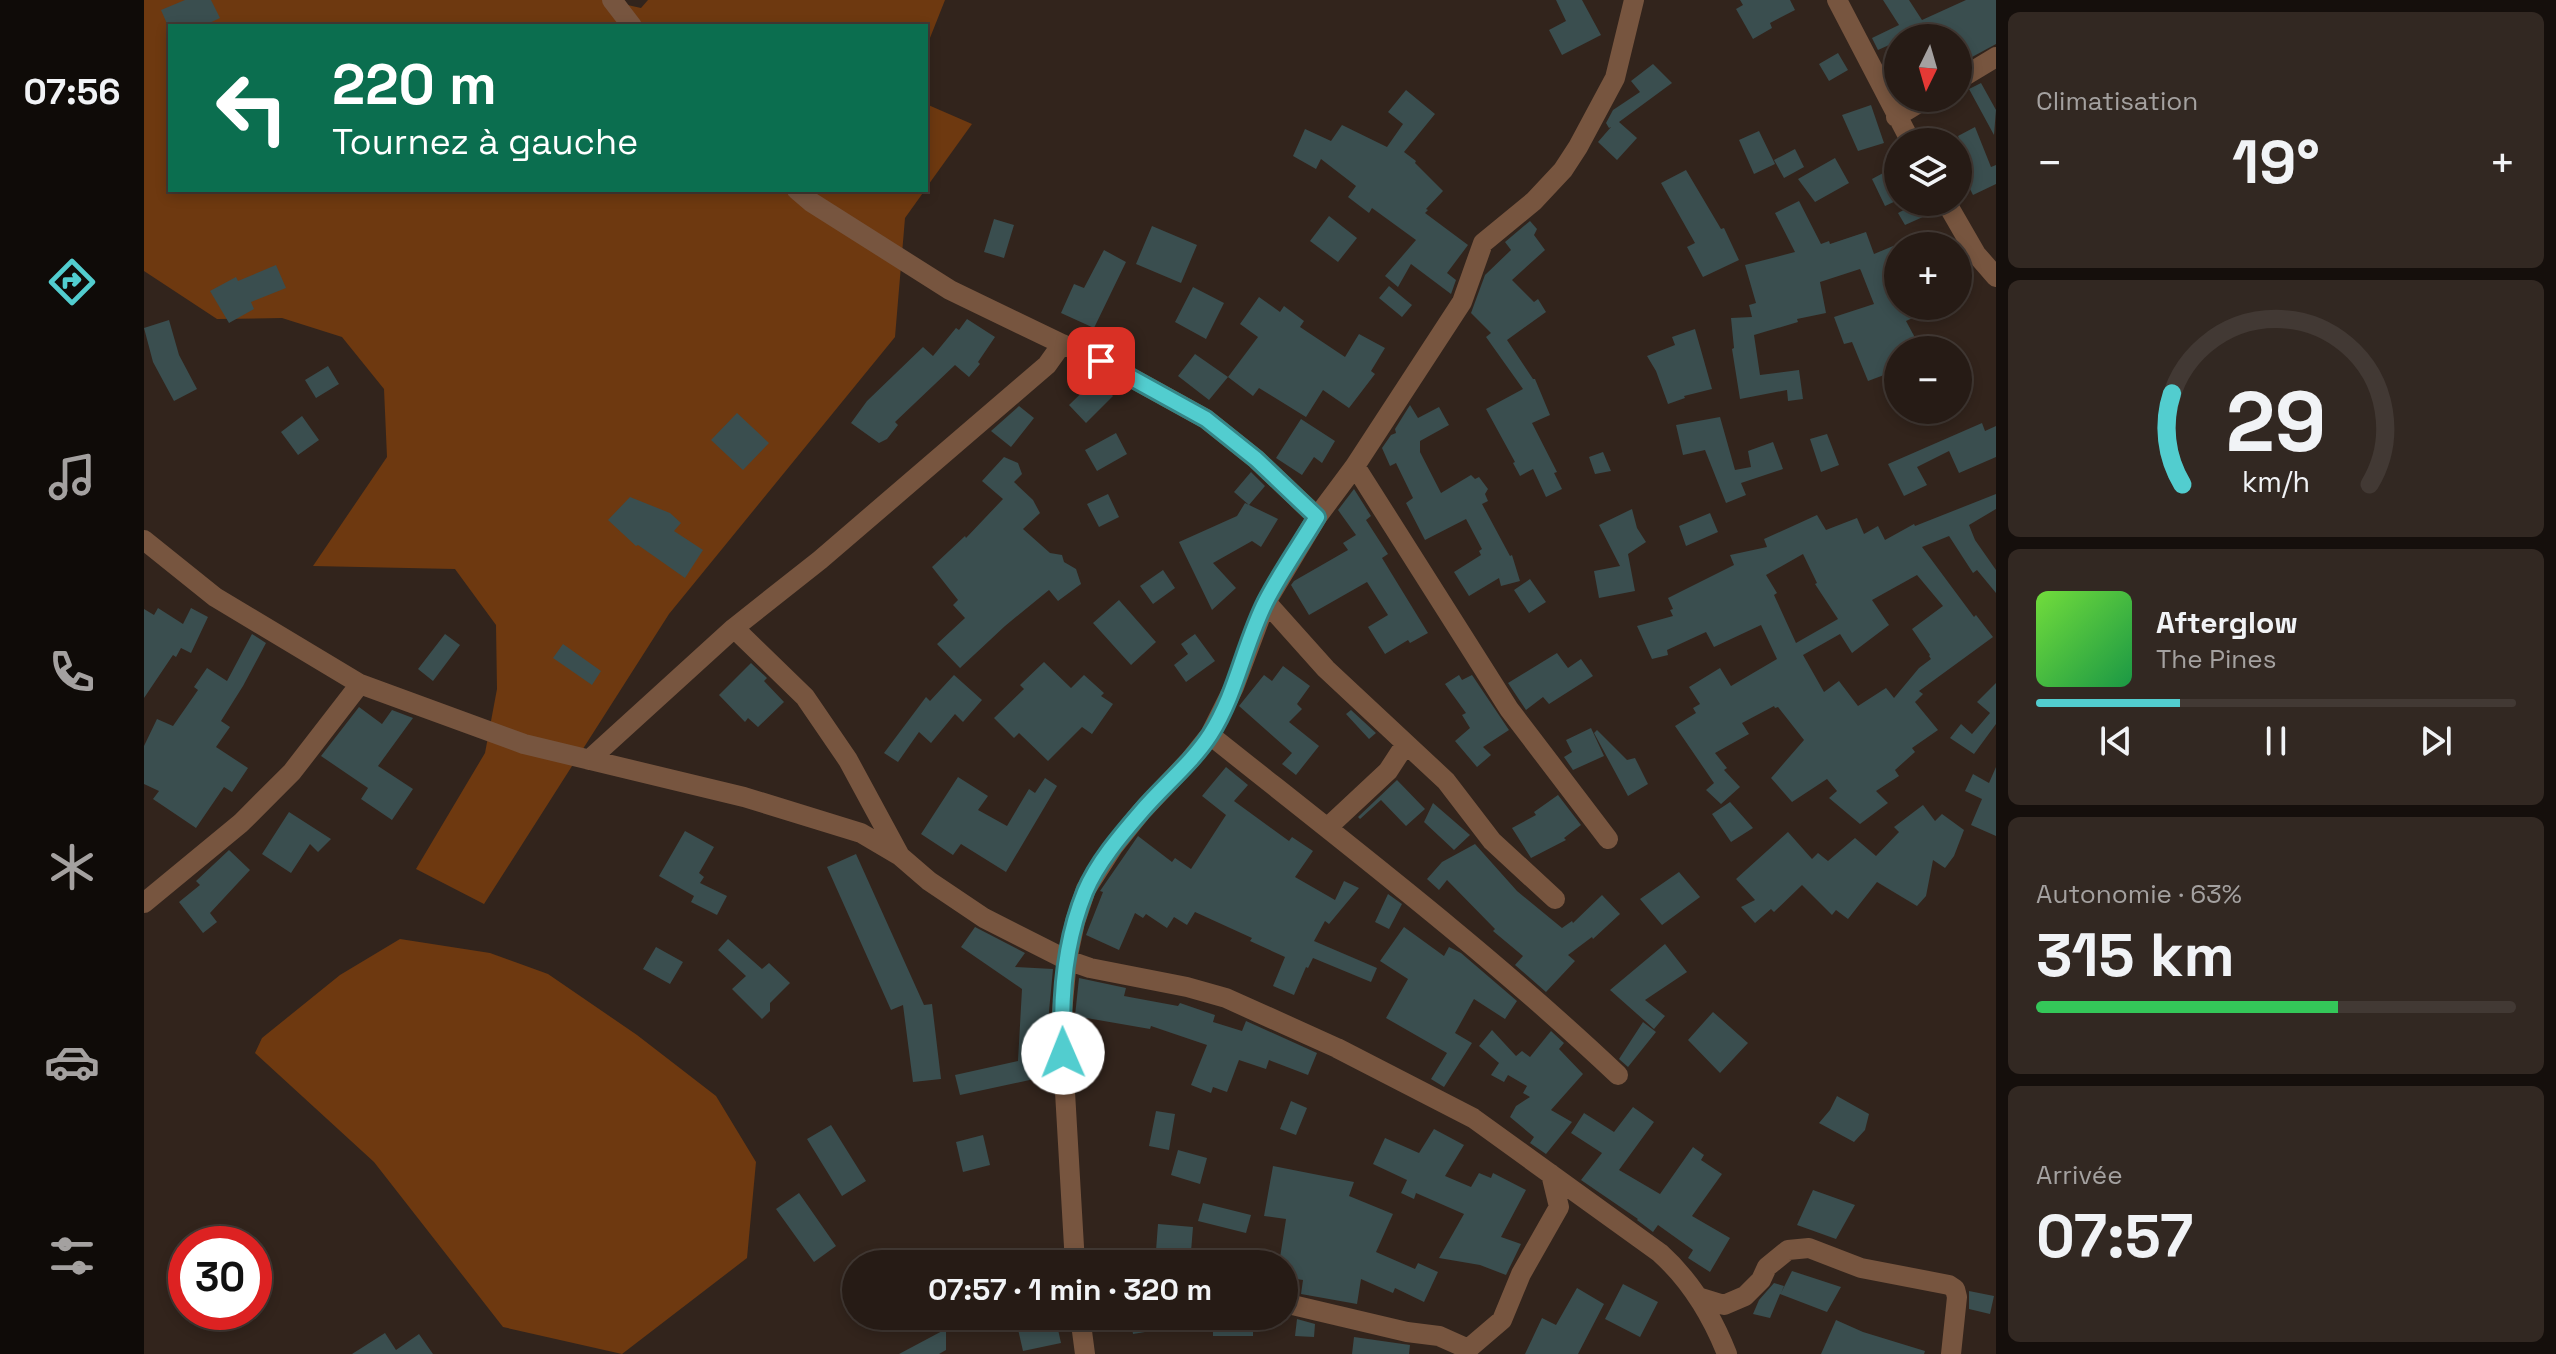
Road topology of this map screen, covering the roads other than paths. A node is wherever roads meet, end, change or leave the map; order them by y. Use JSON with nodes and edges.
{"nodes":[{"id":1,"x":612,"y":0,"type":"edge"},
{"id":2,"x":1634,"y":0,"type":"edge"},
{"id":3,"x":1837,"y":0,"type":"edge"},
{"id":4,"x":630,"y":24,"type":"edge"},
{"id":5,"x":1996,"y":57,"type":"edge"},
{"id":6,"x":1972,"y":72,"type":"edge"},
{"id":7,"x":1904,"y":112,"type":"edge"},
{"id":8,"x":1896,"y":117,"type":"junction"},
{"id":9,"x":1903,"y":128,"type":"edge"},
{"id":10,"x":799,"y":192,"type":"edge"},
{"id":11,"x":1954,"y":216,"type":"edge"},
{"id":12,"x":1996,"y":277,"type":"edge"},
{"id":13,"x":1062,"y":344,"type":"junction"},
{"id":14,"x":1101,"y":361,"type":"junction"},
{"id":15,"x":1047,"y":365,"type":"junction"},
{"id":16,"x":1355,"y":466,"type":"junction"},
{"id":17,"x":1317,"y":517,"type":"junction"},
{"id":18,"x":144,"y":540,"type":"edge"},
{"id":19,"x":1266,"y":602,"type":"junction"},
{"id":20,"x":734,"y":628,"type":"junction"},
{"id":21,"x":360,"y":684,"type":"junction"},
{"id":22,"x":1210,"y":735,"type":"junction"},
{"id":23,"x":1405,"y":745,"type":"junction"},
{"id":24,"x":589,"y":760,"type":"junction"},
{"id":25,"x":1327,"y":828,"type":"junction"},
{"id":26,"x":1608,"y":839,"type":"dead end"},
{"id":27,"x":900,"y":856,"type":"junction"},
{"id":28,"x":1555,"y":899,"type":"dead end"},
{"id":29,"x":144,"y":903,"type":"edge"},
{"id":30,"x":1067,"y":960,"type":"junction"},
{"id":31,"x":1618,"y":1075,"type":"dead end"},
{"id":32,"x":1551,"y":1174,"type":"junction"},
{"id":33,"x":1074,"y":1250,"type":"edge"},
{"id":34,"x":1698,"y":1297,"type":"junction"},
{"id":35,"x":1298,"y":1306,"type":"edge"},
{"id":36,"x":1082,"y":1330,"type":"edge"},
{"id":37,"x":1085,"y":1354,"type":"edge"},
{"id":38,"x":1727,"y":1354,"type":"edge"},
{"id":39,"x":1951,"y":1354,"type":"edge"}],
"edges":[{"from":1,"to":4,"type":"street"},
{"from":2,"to":16,"type":"street"},
{"from":3,"to":8,"type":"street"},
{"from":5,"to":6,"type":"street"},
{"from":7,"to":8,"type":"street"},
{"from":8,"to":9,"type":"street"},
{"from":10,"to":13,"type":"street"},
{"from":11,"to":12,"type":"street"},
{"from":13,"to":14,"type":"street"},
{"from":13,"to":15,"type":"street"},
{"from":14,"to":15,"type":"street"},
{"from":14,"to":17,"type":"street"},
{"from":15,"to":20,"type":"street"},
{"from":16,"to":17,"type":"street"},
{"from":16,"to":26,"type":"street"},
{"from":17,"to":19,"type":"street"},
{"from":18,"to":21,"type":"street"},
{"from":19,"to":22,"type":"street"},
{"from":19,"to":23,"type":"street"},
{"from":20,"to":24,"type":"street"},
{"from":20,"to":27,"type":"street"},
{"from":21,"to":24,"type":"street"},
{"from":21,"to":29,"type":"street"},
{"from":22,"to":25,"type":"street"},
{"from":22,"to":30,"type":"street"},
{"from":23,"to":25,"type":"street"},
{"from":23,"to":28,"type":"street"},
{"from":24,"to":27,"type":"street"},
{"from":25,"to":31,"type":"street"},
{"from":27,"to":30,"type":"street"},
{"from":30,"to":32,"type":"street"},
{"from":30,"to":33,"type":"street"},
{"from":32,"to":34,"type":"street"},
{"from":32,"to":35,"type":"street"},
{"from":34,"to":38,"type":"street"},
{"from":34,"to":39,"type":"street"},
{"from":36,"to":37,"type":"street"}]}
